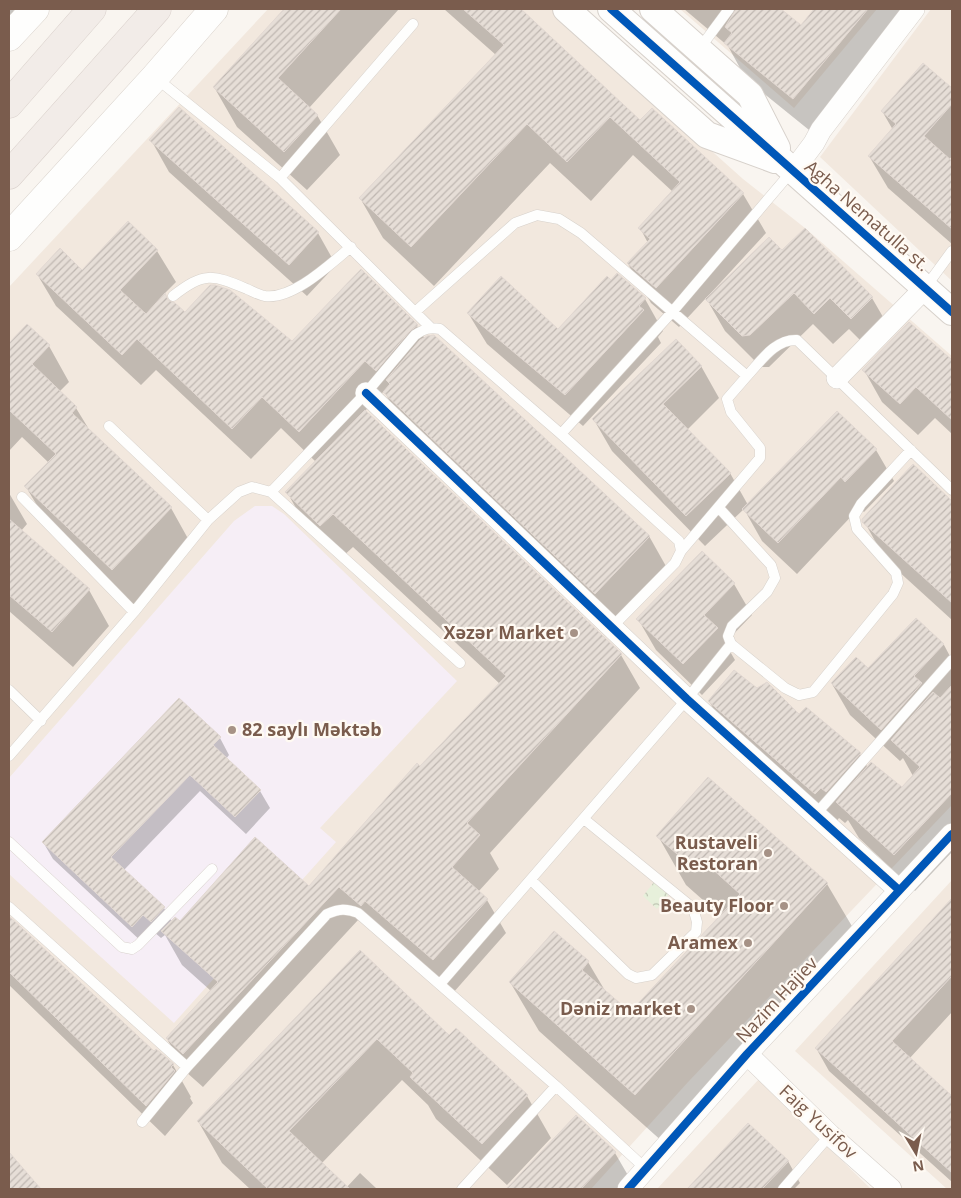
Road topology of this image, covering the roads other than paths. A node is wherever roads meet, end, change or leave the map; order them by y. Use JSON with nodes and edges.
{"nodes":[{"id":1,"x":35,"y":9,"type":"edge"},
{"id":2,"x":92,"y":9,"type":"edge"},
{"id":3,"x":156,"y":9,"type":"edge"},
{"id":4,"x":214,"y":9,"type":"edge"},
{"id":5,"x":566,"y":9,"type":"edge"},
{"id":6,"x":611,"y":9,"type":"edge"},
{"id":7,"x":653,"y":9,"type":"edge"},
{"id":8,"x":729,"y":9,"type":"edge"},
{"id":9,"x":914,"y":9,"type":"edge"},
{"id":10,"x":413,"y":24,"type":"dead end"},
{"id":11,"x":9,"y":37,"type":"edge"},
{"id":12,"x":698,"y":49,"type":"junction"},
{"id":13,"x":155,"y":77,"type":"junction"},
{"id":14,"x":9,"y":104,"type":"edge"},
{"id":15,"x":789,"y":167,"type":"junction"},
{"id":16,"x":9,"y":176,"type":"edge"},
{"id":17,"x":280,"y":178,"type":"junction"},
{"id":18,"x":9,"y":237,"type":"edge"},
{"id":19,"x":351,"y":248,"type":"junction"},
{"id":20,"x":952,"y":251,"type":"edge"},
{"id":21,"x":926,"y":288,"type":"junction"},
{"id":22,"x":173,"y":296,"type":"dead end"},
{"id":23,"x":673,"y":311,"type":"junction"},
{"id":24,"x":415,"y":312,"type":"junction"},
{"id":25,"x":952,"y":312,"type":"edge"},
{"id":26,"x":430,"y":327,"type":"junction"},
{"id":27,"x":747,"y":376,"type":"junction"},
{"id":28,"x":837,"y":378,"type":"junction"},
{"id":29,"x":366,"y":393,"type":"junction"},
{"id":30,"x":109,"y":426,"type":"dead end"},
{"id":31,"x":561,"y":434,"type":"junction"},
{"id":32,"x":911,"y":450,"type":"junction"},
{"id":33,"x":952,"y":490,"type":"edge"},
{"id":34,"x":271,"y":492,"type":"junction"},
{"id":35,"x":22,"y":497,"type":"dead end"},
{"id":36,"x":719,"y":508,"type":"junction"},
{"id":37,"x":208,"y":520,"type":"junction"},
{"id":38,"x":682,"y":551,"type":"junction"},
{"id":39,"x":134,"y":612,"type":"junction"},
{"id":40,"x":612,"y":627,"type":"junction"},
{"id":41,"x":731,"y":644,"type":"junction"},
{"id":42,"x":952,"y":660,"type":"edge"},
{"id":43,"x":460,"y":663,"type":"dead end"},
{"id":44,"x":9,"y":690,"type":"edge"},
{"id":45,"x":687,"y":699,"type":"junction"},
{"id":46,"x":41,"y":720,"type":"junction"},
{"id":47,"x":9,"y":756,"type":"edge"},
{"id":48,"x":816,"y":815,"type":"junction"},
{"id":49,"x":584,"y":819,"type":"junction"},
{"id":50,"x":952,"y":834,"type":"edge"},
{"id":51,"x":9,"y":842,"type":"edge"},
{"id":52,"x":212,"y":870,"type":"dead end"},
{"id":53,"x":530,"y":880,"type":"junction"},
{"id":54,"x":899,"y":890,"type":"junction"},
{"id":55,"x":9,"y":907,"type":"edge"},
{"id":56,"x":440,"y":984,"type":"junction"},
{"id":57,"x":747,"y":1054,"type":"junction"},
{"id":58,"x":187,"y":1067,"type":"junction"},
{"id":59,"x":556,"y":1086,"type":"junction"},
{"id":60,"x":142,"y":1122,"type":"dead end"},
{"id":61,"x":830,"y":1135,"type":"junction"},
{"id":62,"x":646,"y":1169,"type":"junction"},
{"id":63,"x":462,"y":1189,"type":"edge"},
{"id":64,"x":628,"y":1189,"type":"edge"},
{"id":65,"x":783,"y":1189,"type":"edge"},
{"id":66,"x":891,"y":1189,"type":"edge"}],
"edges":[{"from":1,"to":11,"type":"main road"},
{"from":2,"to":14,"type":"highway"},
{"from":3,"to":16,"type":"highway"},
{"from":4,"to":13,"type":"main road"},
{"from":5,"to":15,"type":"street"},
{"from":6,"to":15,"type":"street","name":"Agha Nematulla st."},
{"from":7,"to":12,"type":"street"},
{"from":8,"to":12,"type":"lane"},
{"from":9,"to":15,"type":"street"},
{"from":10,"to":17,"type":"lane"},
{"from":12,"to":15,"type":"street"},
{"from":13,"to":17,"type":"lane"},
{"from":13,"to":18,"type":"main road"},
{"from":15,"to":21,"type":"street","name":"Agha Nematulla st."},
{"from":15,"to":23,"type":"lane"},
{"from":17,"to":19,"type":"lane"},
{"from":19,"to":22,"type":"lane"},
{"from":19,"to":24,"type":"lane"},
{"from":20,"to":21,"type":"lane"},
{"from":21,"to":25,"type":"street","name":"Agha Nematulla st."},
{"from":21,"to":28,"type":"street"},
{"from":23,"to":24,"type":"lane"},
{"from":23,"to":27,"type":"lane"},
{"from":23,"to":31,"type":"lane"},
{"from":24,"to":26,"type":"lane"},
{"from":26,"to":29,"type":"lane"},
{"from":26,"to":31,"type":"lane"},
{"from":27,"to":28,"type":"lane"},
{"from":27,"to":36,"type":"lane"},
{"from":28,"to":32,"type":"lane"},
{"from":29,"to":34,"type":"lane"},
{"from":29,"to":40,"type":"street"},
{"from":30,"to":37,"type":"lane"},
{"from":31,"to":38,"type":"lane"},
{"from":32,"to":33,"type":"lane"},
{"from":32,"to":41,"type":"lane"},
{"from":34,"to":37,"type":"lane"},
{"from":34,"to":43,"type":"lane"},
{"from":35,"to":39,"type":"lane"},
{"from":36,"to":38,"type":"lane"},
{"from":36,"to":41,"type":"lane"},
{"from":37,"to":39,"type":"lane"},
{"from":38,"to":40,"type":"lane"},
{"from":39,"to":46,"type":"lane"},
{"from":40,"to":45,"type":"street"},
{"from":41,"to":45,"type":"lane"},
{"from":42,"to":48,"type":"lane"},
{"from":44,"to":46,"type":"lane"},
{"from":45,"to":48,"type":"street"},
{"from":45,"to":49,"type":"lane"},
{"from":46,"to":47,"type":"lane"},
{"from":48,"to":54,"type":"street"},
{"from":49,"to":53,"type":"lane"},
{"from":49,"to":53,"type":"lane"},
{"from":50,"to":54,"type":"street","name":"Nazim Hajiev"},
{"from":51,"to":52,"type":"lane"},
{"from":53,"to":56,"type":"lane"},
{"from":54,"to":57,"type":"street","name":"Nazim Hajiev"},
{"from":55,"to":58,"type":"lane"},
{"from":56,"to":58,"type":"lane"},
{"from":56,"to":59,"type":"lane"},
{"from":57,"to":61,"type":"street","name":"Faig Yusifov"},
{"from":57,"to":62,"type":"street","name":"Nazim Hajiev"},
{"from":58,"to":60,"type":"lane"},
{"from":59,"to":62,"type":"lane"},
{"from":59,"to":63,"type":"lane"},
{"from":61,"to":65,"type":"lane"},
{"from":61,"to":66,"type":"street","name":"Faig Yusifov"},
{"from":62,"to":64,"type":"street","name":"Nazim Hajiev"}]}
